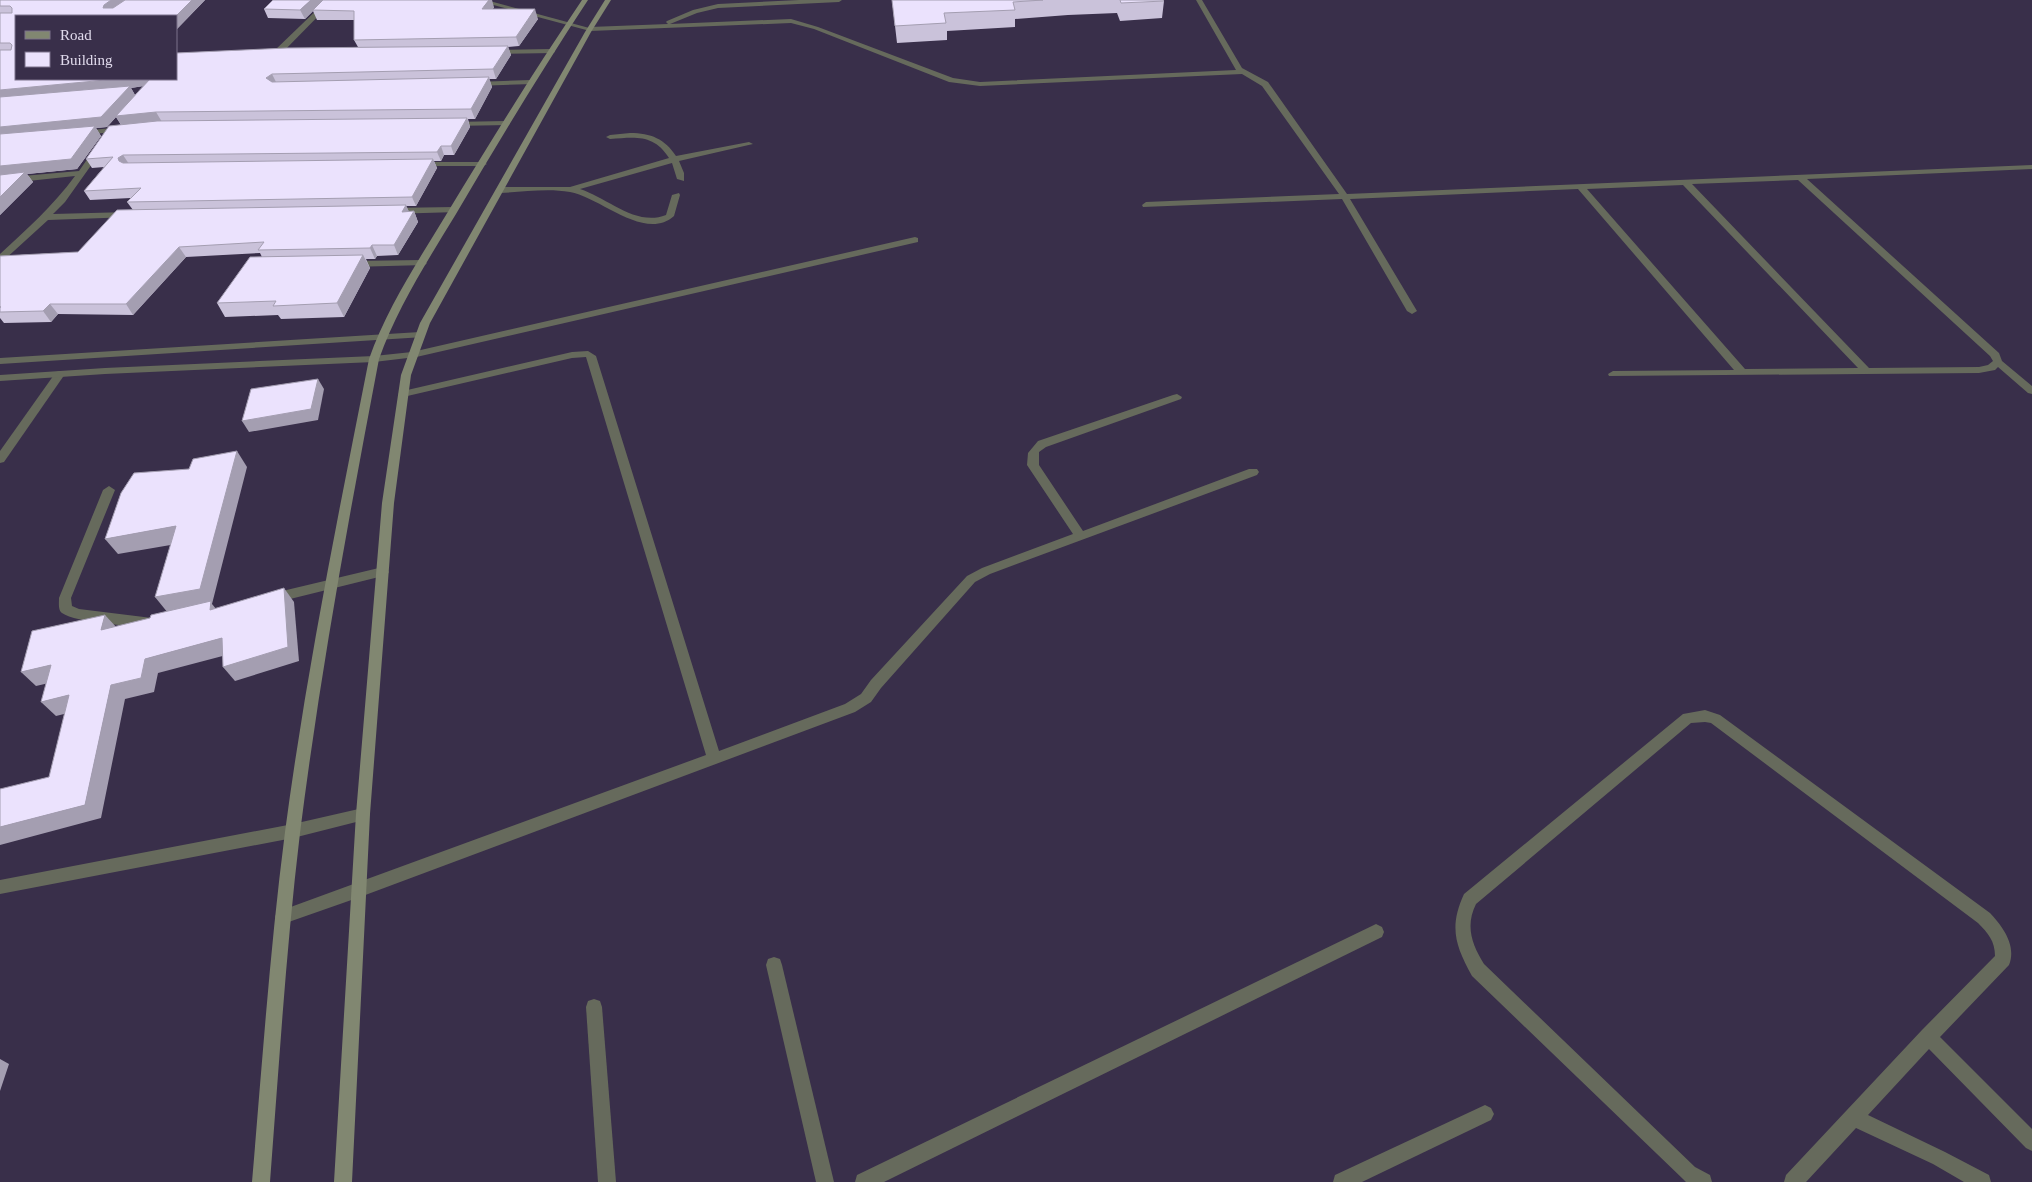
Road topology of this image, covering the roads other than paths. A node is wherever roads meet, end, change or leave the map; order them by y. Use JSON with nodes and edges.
{"nodes":[{"id":1,"x":331,"y":0,"type":"edge"},
{"id":2,"x":478,"y":0,"type":"edge"},
{"id":3,"x":585,"y":0,"type":"edge"},
{"id":4,"x":608,"y":0,"type":"edge"},
{"id":5,"x":839,"y":0,"type":"edge"},
{"id":6,"x":1199,"y":0,"type":"edge"},
{"id":7,"x":569,"y":25,"type":"junction"},
{"id":8,"x":659,"y":26,"type":"junction"},
{"id":9,"x":590,"y":29,"type":"junction"},
{"id":10,"x":551,"y":51,"type":"junction"},
{"id":11,"x":482,"y":52,"type":"edge"},
{"id":12,"x":266,"y":54,"type":"edge"},
{"id":13,"x":276,"y":54,"type":"junction"},
{"id":14,"x":286,"y":54,"type":"edge"},
{"id":15,"x":1241,"y":72,"type":"junction"},
{"id":16,"x":530,"y":82,"type":"junction"},
{"id":17,"x":462,"y":84,"type":"edge"},
{"id":18,"x":120,"y":120,"type":"edge"},
{"id":19,"x":447,"y":124,"type":"edge"},
{"id":20,"x":506,"y":124,"type":"junction"},
{"id":21,"x":128,"y":128,"type":"edge"},
{"id":22,"x":75,"y":133,"type":"edge"},
{"id":23,"x":107,"y":137,"type":"junction"},
{"id":24,"x":610,"y":137,"type":"dead end"},
{"id":25,"x":749,"y":144,"type":"dead end"},
{"id":26,"x":676,"y":158,"type":"junction"},
{"id":27,"x":414,"y":164,"type":"edge"},
{"id":28,"x":483,"y":164,"type":"junction"},
{"id":29,"x":2032,"y":167,"type":"edge"},
{"id":30,"x":82,"y":173,"type":"junction"},
{"id":31,"x":1800,"y":177,"type":"junction"},
{"id":32,"x":681,"y":179,"type":"dead end"},
{"id":33,"x":0,"y":181,"type":"edge"},
{"id":34,"x":1684,"y":182,"type":"junction"},
{"id":35,"x":1581,"y":187,"type":"junction"},
{"id":36,"x":500,"y":190,"type":"junction"},
{"id":37,"x":572,"y":190,"type":"junction"},
{"id":38,"x":676,"y":195,"type":"dead end"},
{"id":39,"x":1345,"y":197,"type":"junction"},
{"id":40,"x":1146,"y":205,"type":"dead end"},
{"id":41,"x":454,"y":210,"type":"junction"},
{"id":42,"x":385,"y":211,"type":"edge"},
{"id":43,"x":136,"y":215,"type":"edge"},
{"id":44,"x":46,"y":217,"type":"junction"},
{"id":45,"x":915,"y":240,"type":"dead end"},
{"id":46,"x":0,"y":260,"type":"edge"},
{"id":47,"x":422,"y":263,"type":"junction"},
{"id":48,"x":343,"y":264,"type":"edge"},
{"id":49,"x":1412,"y":311,"type":"dead end"},
{"id":50,"x":420,"y":335,"type":"junction"},
{"id":51,"x":381,"y":339,"type":"junction"},
{"id":52,"x":412,"y":355,"type":"junction"},
{"id":53,"x":374,"y":359,"type":"junction"},
{"id":54,"x":0,"y":361,"type":"edge"},
{"id":55,"x":1998,"y":362,"type":"junction"},
{"id":56,"x":1866,"y":371,"type":"junction"},
{"id":57,"x":1743,"y":373,"type":"junction"},
{"id":58,"x":60,"y":374,"type":"junction"},
{"id":59,"x":1612,"y":374,"type":"dead end"},
{"id":60,"x":0,"y":378,"type":"edge"},
{"id":61,"x":2032,"y":391,"type":"edge"},
{"id":62,"x":403,"y":394,"type":"junction"},
{"id":63,"x":1177,"y":396,"type":"dead end"},
{"id":64,"x":0,"y":459,"type":"edge"},
{"id":65,"x":1253,"y":472,"type":"dead end"},
{"id":66,"x":109,"y":490,"type":"dead end"},
{"id":67,"x":1080,"y":536,"type":"junction"},
{"id":68,"x":383,"y":572,"type":"junction"},
{"id":69,"x":330,"y":585,"type":"junction"},
{"id":70,"x":262,"y":600,"type":"edge"},
{"id":71,"x":165,"y":622,"type":"edge"},
{"id":72,"x":714,"y":758,"type":"junction"},
{"id":73,"x":363,"y":814,"type":"junction"},
{"id":74,"x":293,"y":831,"type":"junction"},
{"id":75,"x":0,"y":887,"type":"edge"},
{"id":76,"x":360,"y":890,"type":"junction"},
{"id":77,"x":283,"y":917,"type":"junction"},
{"id":78,"x":1376,"y":932,"type":"dead end"},
{"id":79,"x":774,"y":966,"type":"dead end"},
{"id":80,"x":594,"y":1007,"type":"dead end"},
{"id":81,"x":1928,"y":1036,"type":"junction"},
{"id":82,"x":1485,"y":1114,"type":"dead end"},
{"id":83,"x":1855,"y":1118,"type":"junction"},
{"id":84,"x":2032,"y":1142,"type":"edge"},
{"id":85,"x":261,"y":1182,"type":"edge"},
{"id":86,"x":342,"y":1182,"type":"edge"},
{"id":87,"x":607,"y":1182,"type":"edge"},
{"id":88,"x":825,"y":1182,"type":"edge"},
{"id":89,"x":864,"y":1182,"type":"edge"},
{"id":90,"x":1342,"y":1182,"type":"edge"},
{"id":91,"x":1703,"y":1182,"type":"edge"},
{"id":92,"x":1793,"y":1182,"type":"edge"},
{"id":93,"x":1982,"y":1182,"type":"edge"}],
"edges":[{"from":1,"to":13,"type":"street"},
{"from":2,"to":7,"type":"street"},
{"from":3,"to":7,"type":"main road"},
{"from":4,"to":9,"type":"main road"},
{"from":5,"to":8,"type":"street"},
{"from":6,"to":15,"type":"street"},
{"from":7,"to":9,"type":"street"},
{"from":7,"to":10,"type":"main road"},
{"from":8,"to":9,"type":"street"},
{"from":8,"to":15,"type":"street"},
{"from":9,"to":36,"type":"main road"},
{"from":10,"to":11,"type":"street"},
{"from":10,"to":16,"type":"main road"},
{"from":12,"to":13,"type":"street"},
{"from":13,"to":14,"type":"street"},
{"from":15,"to":39,"type":"street"},
{"from":16,"to":17,"type":"street"},
{"from":16,"to":20,"type":"main road"},
{"from":18,"to":23,"type":"street"},
{"from":19,"to":20,"type":"street"},
{"from":20,"to":28,"type":"main road"},
{"from":21,"to":23,"type":"street"},
{"from":22,"to":23,"type":"street"},
{"from":23,"to":30,"type":"street"},
{"from":24,"to":26,"type":"street"},
{"from":25,"to":26,"type":"street"},
{"from":26,"to":32,"type":"street"},
{"from":26,"to":37,"type":"street"},
{"from":27,"to":28,"type":"street"},
{"from":28,"to":41,"type":"main road"},
{"from":29,"to":31,"type":"street"},
{"from":30,"to":33,"type":"street"},
{"from":30,"to":44,"type":"street"},
{"from":31,"to":34,"type":"street"},
{"from":31,"to":55,"type":"street"},
{"from":34,"to":35,"type":"street"},
{"from":34,"to":56,"type":"street"},
{"from":35,"to":39,"type":"street"},
{"from":35,"to":57,"type":"street"},
{"from":36,"to":37,"type":"street"},
{"from":36,"to":50,"type":"main road"},
{"from":37,"to":38,"type":"street"},
{"from":39,"to":40,"type":"street"},
{"from":39,"to":49,"type":"street"},
{"from":41,"to":42,"type":"street"},
{"from":41,"to":47,"type":"main road"},
{"from":43,"to":44,"type":"street"},
{"from":44,"to":46,"type":"street"},
{"from":45,"to":52,"type":"street"},
{"from":47,"to":48,"type":"street"},
{"from":47,"to":51,"type":"main road"},
{"from":50,"to":51,"type":"street"},
{"from":50,"to":52,"type":"main road"},
{"from":51,"to":53,"type":"main road"},
{"from":51,"to":54,"type":"street"},
{"from":52,"to":53,"type":"street"},
{"from":52,"to":62,"type":"main road"},
{"from":53,"to":58,"type":"street"},
{"from":53,"to":69,"type":"main road"},
{"from":55,"to":56,"type":"street"},
{"from":55,"to":61,"type":"street"},
{"from":56,"to":57,"type":"street"},
{"from":57,"to":59,"type":"street"},
{"from":58,"to":60,"type":"street"},
{"from":58,"to":64,"type":"street"},
{"from":62,"to":68,"type":"main road"},
{"from":62,"to":72,"type":"street"},
{"from":63,"to":67,"type":"street"},
{"from":65,"to":67,"type":"street"},
{"from":66,"to":71,"type":"street"},
{"from":67,"to":72,"type":"street"},
{"from":68,"to":69,"type":"street"},
{"from":68,"to":73,"type":"main road"},
{"from":69,"to":70,"type":"street"},
{"from":69,"to":74,"type":"main road"},
{"from":72,"to":76,"type":"street"},
{"from":73,"to":74,"type":"street"},
{"from":73,"to":76,"type":"main road"},
{"from":74,"to":75,"type":"street"},
{"from":74,"to":77,"type":"main road"},
{"from":76,"to":77,"type":"street"},
{"from":76,"to":86,"type":"main road"},
{"from":77,"to":85,"type":"main road"},
{"from":78,"to":89,"type":"street"},
{"from":79,"to":88,"type":"street"},
{"from":80,"to":87,"type":"street"},
{"from":81,"to":83,"type":"street"},
{"from":81,"to":84,"type":"street"},
{"from":81,"to":91,"type":"street"},
{"from":82,"to":90,"type":"street"},
{"from":83,"to":92,"type":"street"},
{"from":83,"to":93,"type":"street"}]}
